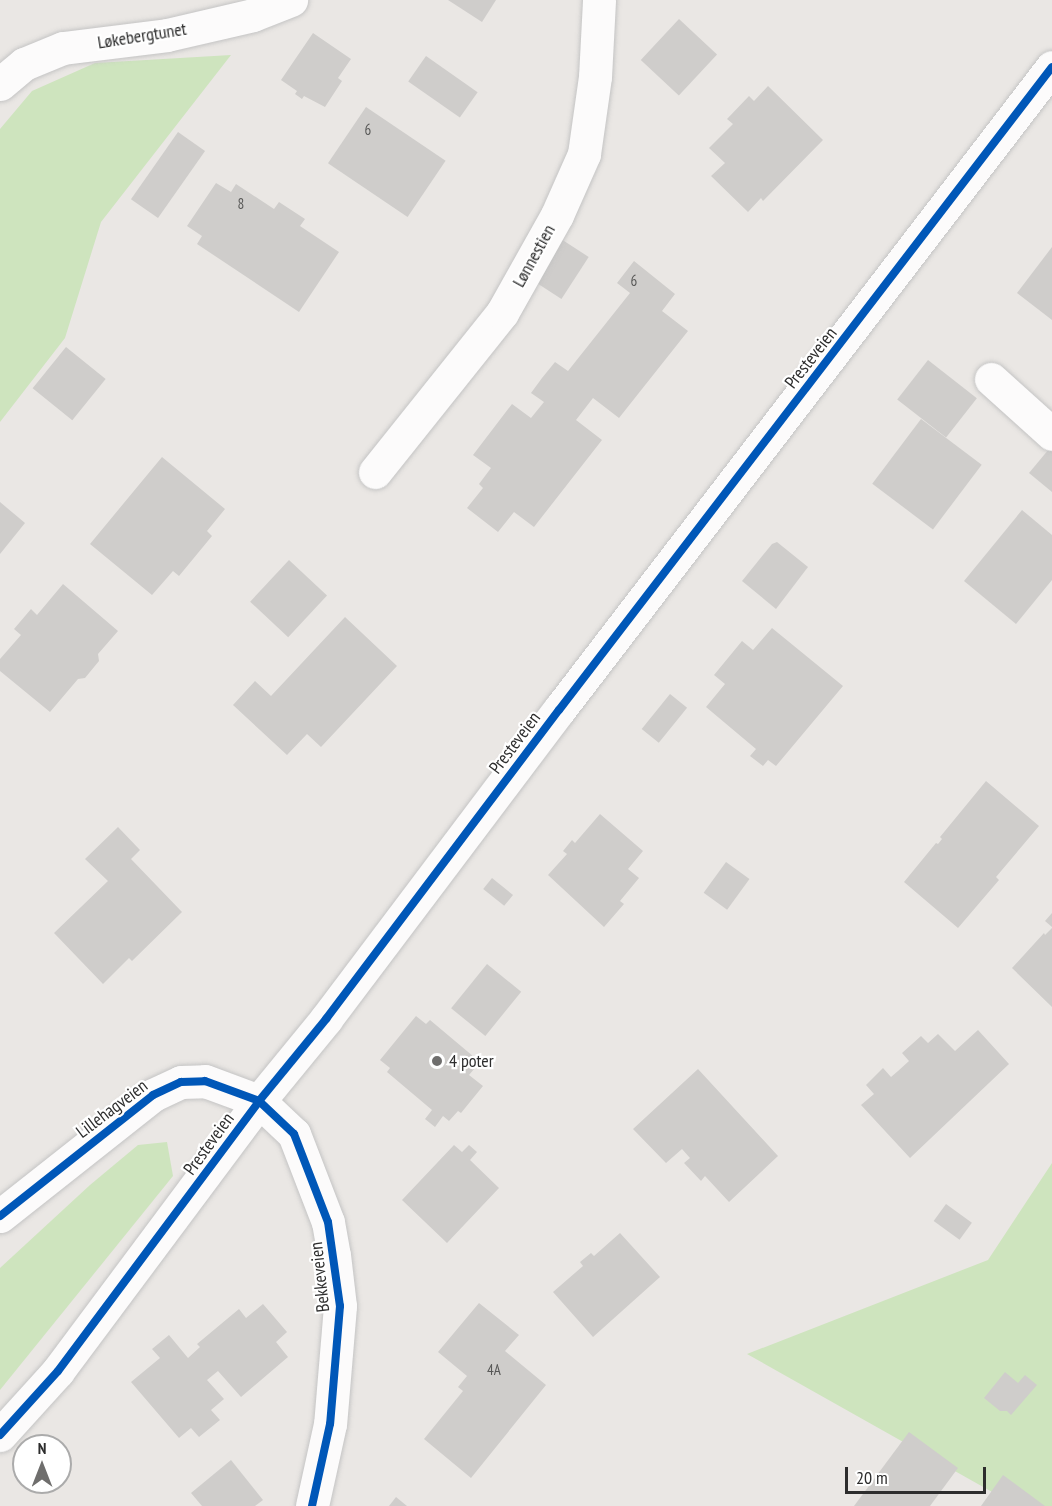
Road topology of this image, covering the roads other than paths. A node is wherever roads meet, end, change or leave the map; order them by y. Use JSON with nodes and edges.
{"nodes":[{"id":1,"x":291,"y":0,"type":"edge"},
{"id":2,"x":599,"y":0,"type":"edge"},
{"id":3,"x":1052,"y":67,"type":"edge"},
{"id":4,"x":0,"y":84,"type":"edge"},
{"id":5,"x":991,"y":379,"type":"dead end"},
{"id":6,"x":1052,"y":434,"type":"edge"},
{"id":7,"x":375,"y":472,"type":"dead end"},
{"id":8,"x":259,"y":1101,"type":"junction"},
{"id":9,"x":0,"y":1216,"type":"edge"},
{"id":10,"x":0,"y":1435,"type":"edge"},
{"id":11,"x":312,"y":1506,"type":"edge"}],
"edges":[{"from":1,"to":4,"type":"main road","name":"Løkebergtunet"},
{"from":2,"to":7,"type":"main road","name":"Lønnestien"},
{"from":3,"to":8,"type":"main road","name":"Presteveien"},
{"from":5,"to":6,"type":"main road"},
{"from":8,"to":9,"type":"main road","name":"Lillehagveien"},
{"from":8,"to":10,"type":"main road","name":"Presteveien"},
{"from":8,"to":11,"type":"main road","name":"Bekkeveien"}]}
